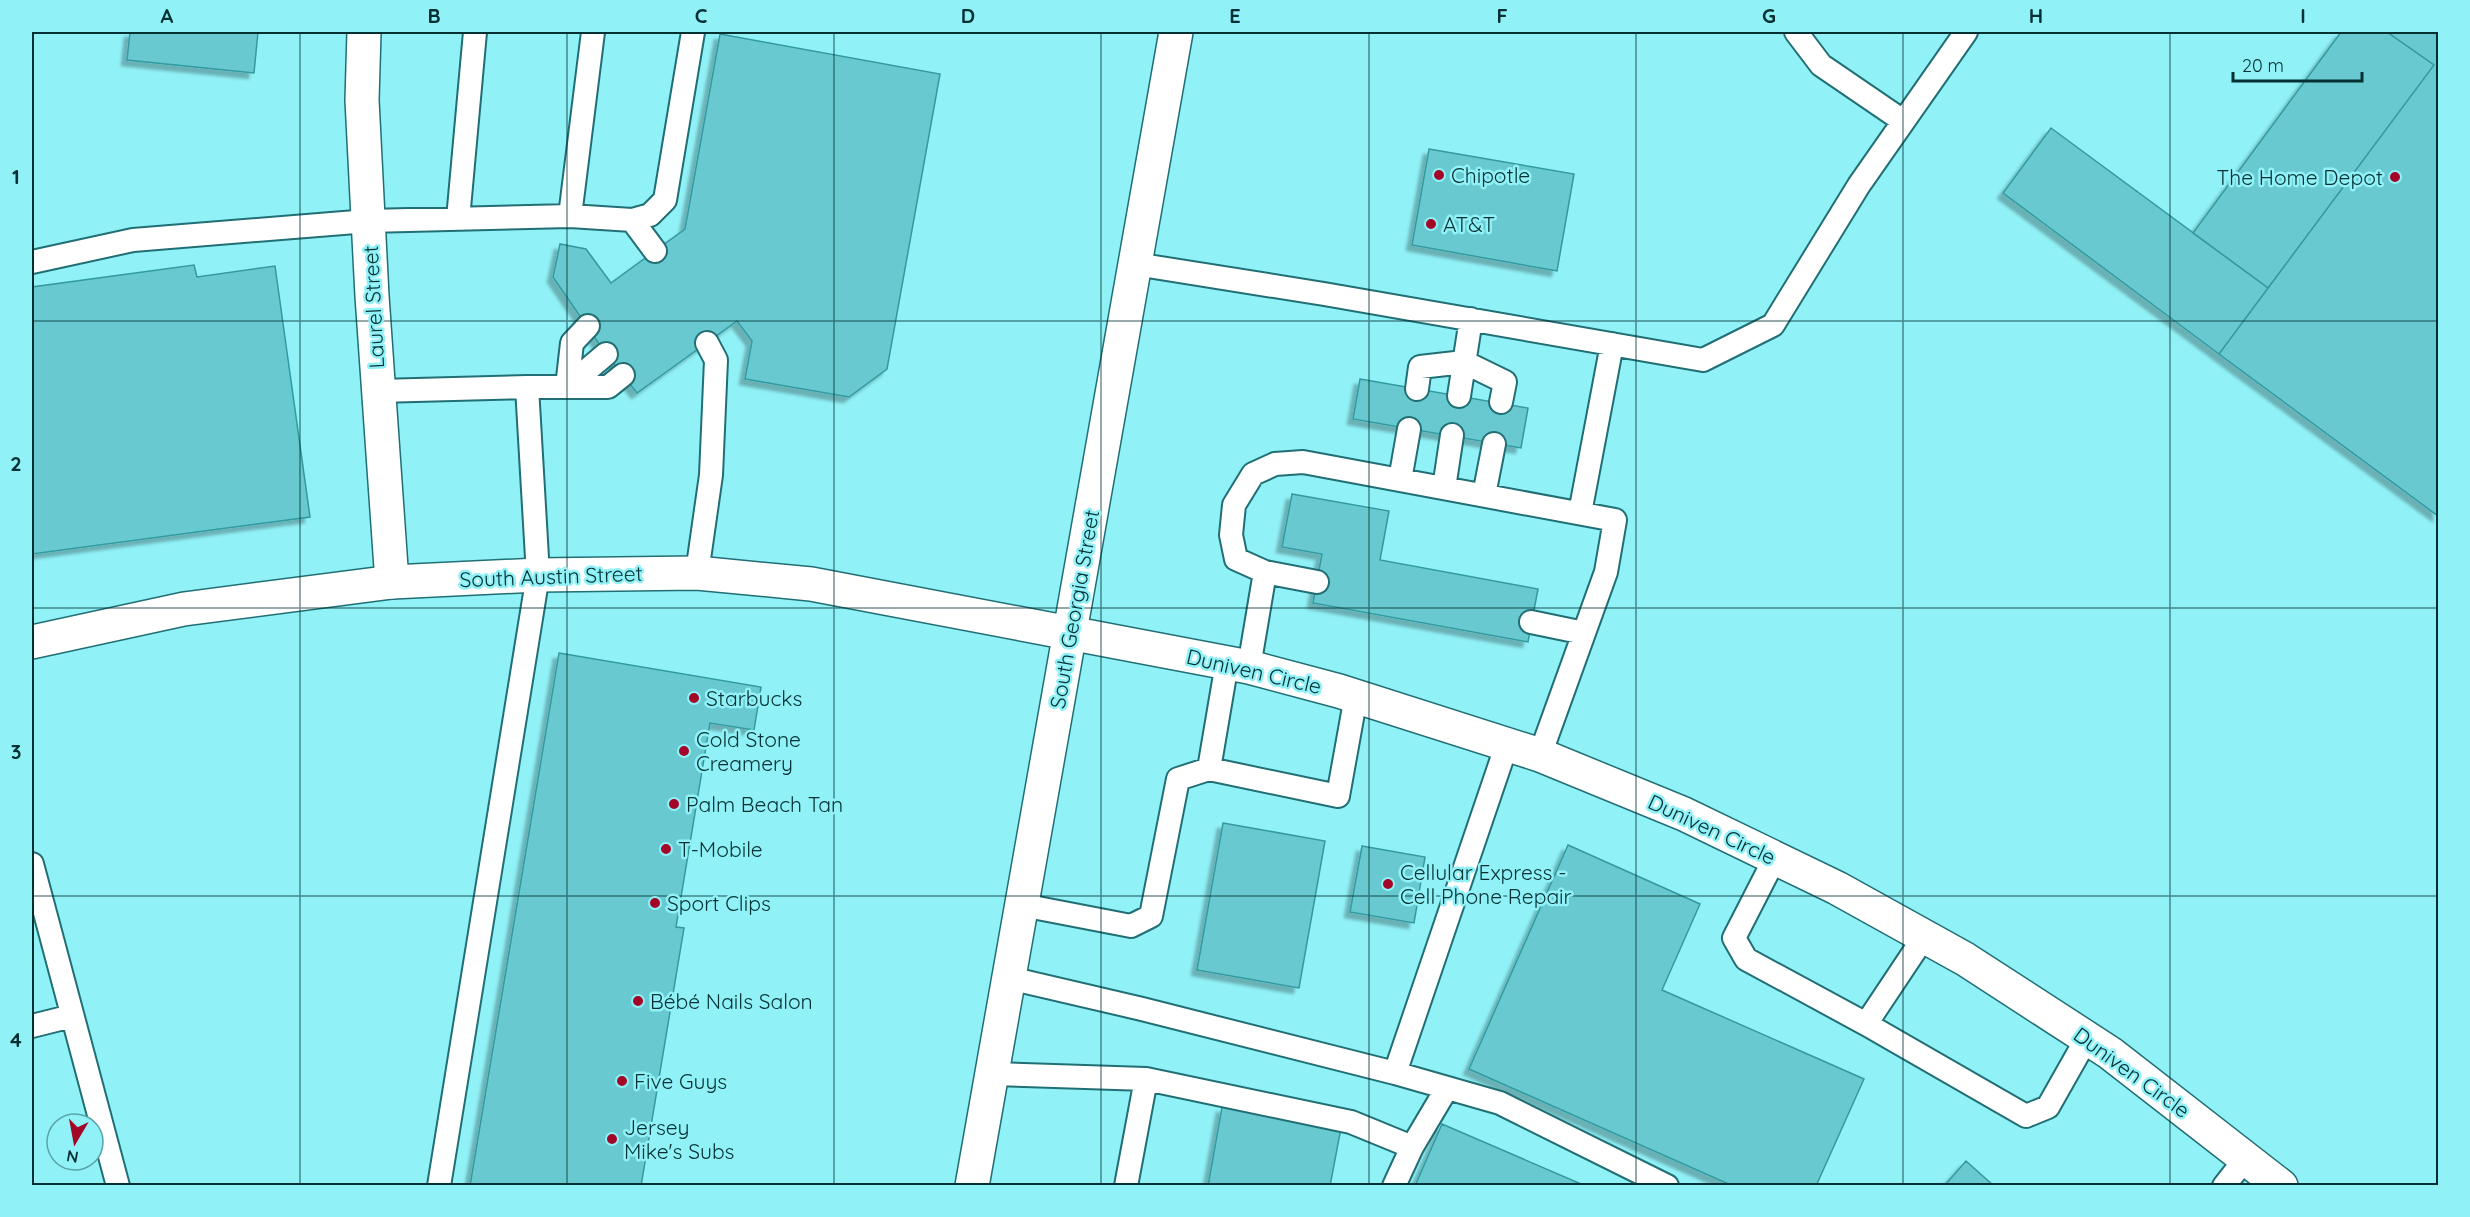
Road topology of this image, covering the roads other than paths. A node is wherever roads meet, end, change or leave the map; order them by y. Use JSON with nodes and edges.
{"nodes":[{"id":1,"x":364,"y":32,"type":"edge"},
{"id":2,"x":475,"y":32,"type":"edge"},
{"id":3,"x":593,"y":32,"type":"edge"},
{"id":4,"x":693,"y":32,"type":"edge"},
{"id":5,"x":1176,"y":32,"type":"edge"},
{"id":6,"x":1796,"y":32,"type":"edge"},
{"id":7,"x":1966,"y":32,"type":"edge"},
{"id":8,"x":1903,"y":121,"type":"junction"},
{"id":9,"x":570,"y":216,"type":"junction"},
{"id":10,"x":458,"y":219,"type":"junction"},
{"id":11,"x":632,"y":220,"type":"junction"},
{"id":12,"x":368,"y":221,"type":"junction"},
{"id":13,"x":655,"y":251,"type":"dead end"},
{"id":14,"x":32,"y":262,"type":"edge"},
{"id":15,"x":1135,"y":264,"type":"junction"},
{"id":16,"x":1471,"y":319,"type":"junction"},
{"id":17,"x":588,"y":326,"type":"dead end"},
{"id":18,"x":707,"y":343,"type":"dead end"},
{"id":19,"x":1611,"y":344,"type":"junction"},
{"id":20,"x":606,"y":354,"type":"dead end"},
{"id":21,"x":1464,"y":362,"type":"junction"},
{"id":22,"x":623,"y":375,"type":"dead end"},
{"id":23,"x":527,"y":387,"type":"junction"},
{"id":24,"x":567,"y":387,"type":"junction"},
{"id":25,"x":1417,"y":389,"type":"dead end"},
{"id":26,"x":378,"y":391,"type":"junction"},
{"id":27,"x":1459,"y":396,"type":"dead end"},
{"id":28,"x":1502,"y":402,"type":"dead end"},
{"id":29,"x":1409,"y":429,"type":"dead end"},
{"id":30,"x":1452,"y":435,"type":"dead end"},
{"id":31,"x":1494,"y":444,"type":"dead end"},
{"id":32,"x":1400,"y":480,"type":"junction"},
{"id":33,"x":1443,"y":488,"type":"junction"},
{"id":34,"x":1484,"y":495,"type":"junction"},
{"id":35,"x":1580,"y":513,"type":"junction"},
{"id":36,"x":1265,"y":572,"type":"junction"},
{"id":37,"x":697,"y":573,"type":"junction"},
{"id":38,"x":538,"y":574,"type":"junction"},
{"id":39,"x":392,"y":582,"type":"junction"},
{"id":40,"x":1317,"y":582,"type":"dead end"},
{"id":41,"x":1532,"y":622,"type":"dead end"},
{"id":42,"x":1070,"y":632,"type":"junction"},
{"id":43,"x":1584,"y":633,"type":"junction"},
{"id":44,"x":32,"y":642,"type":"edge"},
{"id":45,"x":1238,"y":665,"type":"junction"},
{"id":46,"x":1356,"y":696,"type":"junction"},
{"id":47,"x":1507,"y":744,"type":"junction"},
{"id":48,"x":1540,"y":755,"type":"junction"},
{"id":49,"x":1209,"y":770,"type":"junction"},
{"id":50,"x":1775,"y":858,"type":"junction"},
{"id":51,"x":32,"y":864,"type":"edge"},
{"id":52,"x":1022,"y":905,"type":"junction"},
{"id":53,"x":1924,"y":937,"type":"junction"},
{"id":54,"x":1009,"y":978,"type":"junction"},
{"id":55,"x":72,"y":1016,"type":"junction"},
{"id":56,"x":1866,"y":1024,"type":"junction"},
{"id":57,"x":32,"y":1026,"type":"edge"},
{"id":58,"x":2087,"y":1038,"type":"junction"},
{"id":59,"x":1395,"y":1073,"type":"junction"},
{"id":60,"x":992,"y":1074,"type":"junction"},
{"id":61,"x":1146,"y":1080,"type":"junction"},
{"id":62,"x":1447,"y":1088,"type":"junction"},
{"id":63,"x":1412,"y":1147,"type":"junction"},
{"id":64,"x":2246,"y":1158,"type":"junction"},
{"id":65,"x":118,"y":1185,"type":"edge"},
{"id":66,"x":439,"y":1185,"type":"edge"},
{"id":67,"x":972,"y":1185,"type":"edge"},
{"id":68,"x":1126,"y":1185,"type":"edge"},
{"id":69,"x":1394,"y":1185,"type":"edge"},
{"id":70,"x":1667,"y":1185,"type":"edge"},
{"id":71,"x":2224,"y":1185,"type":"edge"},
{"id":72,"x":2281,"y":1185,"type":"edge"}],
"edges":[{"from":1,"to":12,"type":"street","name":"Laurel Street"},
{"from":2,"to":10,"type":"lane"},
{"from":3,"to":9,"type":"lane"},
{"from":4,"to":11,"type":"lane"},
{"from":5,"to":15,"type":"street","name":"South Georgia Street"},
{"from":6,"to":8,"type":"lane"},
{"from":7,"to":8,"type":"lane"},
{"from":8,"to":19,"type":"lane"},
{"from":9,"to":10,"type":"lane"},
{"from":9,"to":11,"type":"lane"},
{"from":10,"to":12,"type":"lane"},
{"from":11,"to":13,"type":"lane"},
{"from":12,"to":14,"type":"lane"},
{"from":12,"to":26,"type":"street","name":"Laurel Street"},
{"from":15,"to":16,"type":"lane"},
{"from":15,"to":42,"type":"street","name":"South Georgia Street"},
{"from":16,"to":19,"type":"lane"},
{"from":16,"to":21,"type":"lane"},
{"from":17,"to":24,"type":"lane"},
{"from":18,"to":37,"type":"lane"},
{"from":19,"to":35,"type":"lane"},
{"from":20,"to":24,"type":"lane"},
{"from":21,"to":25,"type":"lane"},
{"from":21,"to":27,"type":"lane"},
{"from":21,"to":28,"type":"lane"},
{"from":22,"to":24,"type":"lane"},
{"from":23,"to":24,"type":"lane"},
{"from":23,"to":26,"type":"lane"},
{"from":23,"to":38,"type":"lane"},
{"from":26,"to":39,"type":"street","name":"Laurel Street"},
{"from":29,"to":32,"type":"lane"},
{"from":30,"to":33,"type":"lane"},
{"from":31,"to":34,"type":"lane"},
{"from":32,"to":33,"type":"lane"},
{"from":32,"to":36,"type":"lane"},
{"from":33,"to":34,"type":"lane"},
{"from":34,"to":35,"type":"lane"},
{"from":35,"to":43,"type":"lane"},
{"from":36,"to":40,"type":"lane"},
{"from":36,"to":45,"type":"lane"},
{"from":37,"to":38,"type":"street","name":"South Austin Street"},
{"from":37,"to":42,"type":"street","name":"South Austin Street"},
{"from":38,"to":39,"type":"street","name":"South Austin Street"},
{"from":38,"to":66,"type":"lane"},
{"from":39,"to":44,"type":"street","name":"South Austin Street"},
{"from":41,"to":43,"type":"lane"},
{"from":42,"to":45,"type":"street","name":"Duniven Circle"},
{"from":42,"to":52,"type":"street","name":"South Georgia Street"},
{"from":43,"to":48,"type":"lane"},
{"from":45,"to":46,"type":"street","name":"Duniven Circle"},
{"from":45,"to":49,"type":"lane"},
{"from":46,"to":47,"type":"street","name":"Duniven Circle"},
{"from":46,"to":49,"type":"lane"},
{"from":47,"to":48,"type":"street","name":"Duniven Circle"},
{"from":47,"to":59,"type":"lane"},
{"from":48,"to":50,"type":"street","name":"Duniven Circle"},
{"from":49,"to":52,"type":"lane"},
{"from":50,"to":53,"type":"street","name":"Duniven Circle"},
{"from":50,"to":56,"type":"lane"},
{"from":51,"to":55,"type":"lane"},
{"from":52,"to":54,"type":"street","name":"South Georgia Street"},
{"from":53,"to":56,"type":"lane"},
{"from":53,"to":58,"type":"street","name":"Duniven Circle"},
{"from":54,"to":59,"type":"lane"},
{"from":54,"to":60,"type":"street","name":"South Georgia Street"},
{"from":55,"to":57,"type":"lane"},
{"from":55,"to":65,"type":"lane"},
{"from":56,"to":58,"type":"lane"},
{"from":58,"to":64,"type":"street","name":"Duniven Circle"},
{"from":59,"to":62,"type":"lane"},
{"from":60,"to":61,"type":"lane"},
{"from":60,"to":67,"type":"street","name":"South Georgia Street"},
{"from":61,"to":63,"type":"lane"},
{"from":61,"to":68,"type":"lane"},
{"from":62,"to":63,"type":"lane"},
{"from":62,"to":70,"type":"lane"},
{"from":63,"to":69,"type":"lane"},
{"from":64,"to":71,"type":"lane"},
{"from":64,"to":72,"type":"street","name":"Duniven Circle"}]}
